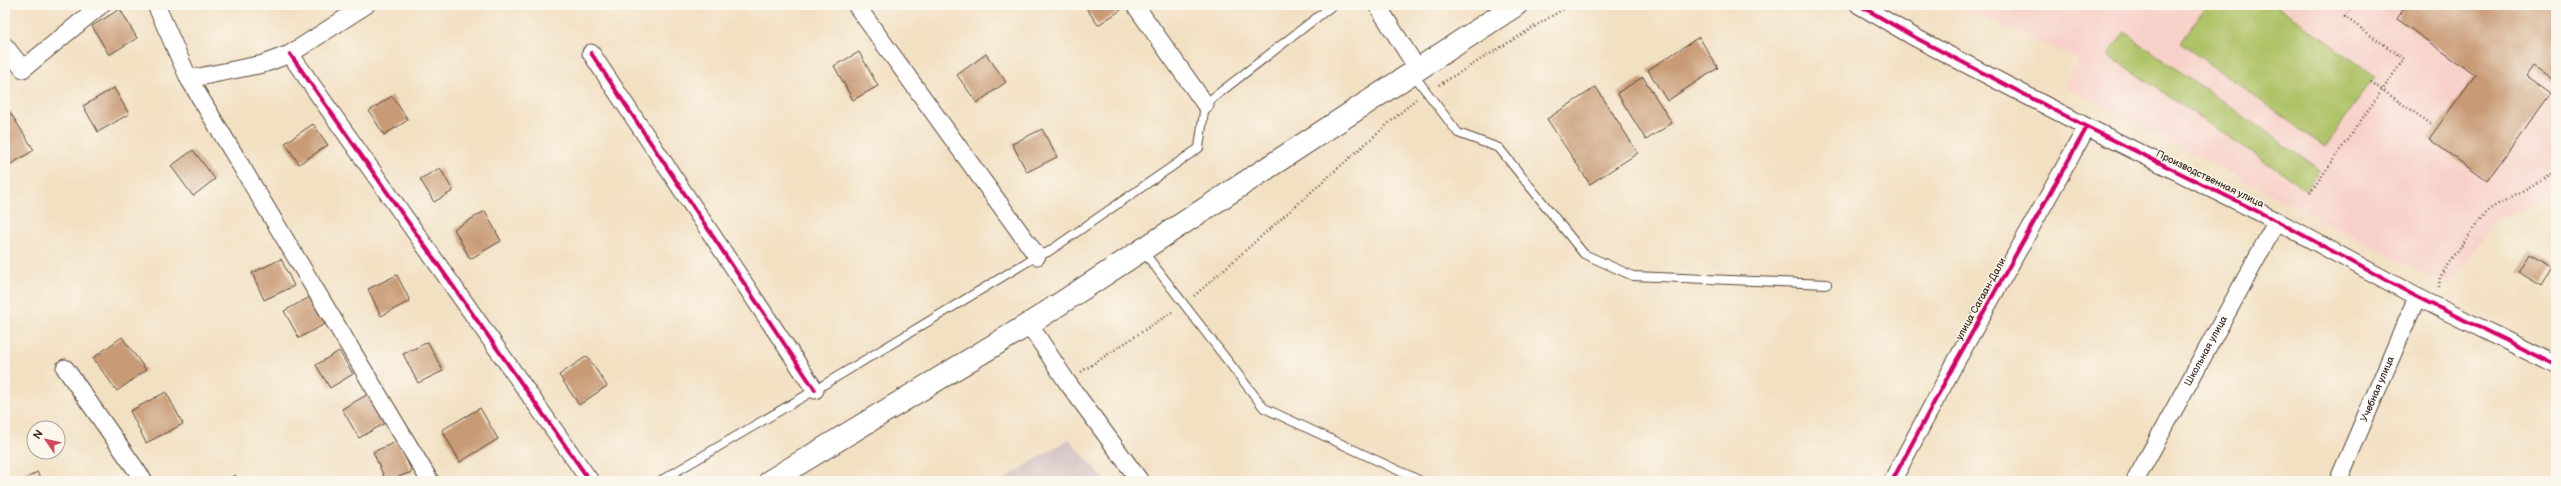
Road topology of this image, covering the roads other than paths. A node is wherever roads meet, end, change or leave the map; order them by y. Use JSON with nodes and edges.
{"nodes":[{"id":1,"x":101,"y":5,"type":"edge"},
{"id":2,"x":156,"y":5,"type":"edge"},
{"id":3,"x":366,"y":5,"type":"edge"},
{"id":4,"x":856,"y":5,"type":"edge"},
{"id":5,"x":1135,"y":5,"type":"edge"},
{"id":6,"x":1333,"y":5,"type":"edge"},
{"id":7,"x":1377,"y":5,"type":"edge"},
{"id":8,"x":1516,"y":5,"type":"edge"},
{"id":9,"x":1859,"y":5,"type":"edge"},
{"id":10,"x":5,"y":46,"type":"edge"},
{"id":11,"x":290,"y":54,"type":"junction"},
{"id":12,"x":591,"y":54,"type":"dead end"},
{"id":13,"x":1414,"y":70,"type":"junction"},
{"id":14,"x":189,"y":79,"type":"junction"},
{"id":15,"x":1205,"y":104,"type":"junction"},
{"id":16,"x":2087,"y":127,"type":"junction"},
{"id":17,"x":2276,"y":221,"type":"junction"},
{"id":18,"x":1142,"y":250,"type":"junction"},
{"id":19,"x":1037,"y":256,"type":"junction"},
{"id":20,"x":1827,"y":284,"type":"dead end"},
{"id":21,"x":2417,"y":297,"type":"junction"},
{"id":22,"x":1029,"y":324,"type":"junction"},
{"id":23,"x":2556,"y":365,"type":"edge"},
{"id":24,"x":65,"y":368,"type":"dead end"},
{"id":25,"x":815,"y":390,"type":"junction"},
{"id":26,"x":144,"y":481,"type":"edge"},
{"id":27,"x":430,"y":481,"type":"edge"},
{"id":28,"x":590,"y":481,"type":"edge"},
{"id":29,"x":660,"y":481,"type":"edge"},
{"id":30,"x":770,"y":481,"type":"edge"},
{"id":31,"x":1140,"y":481,"type":"edge"},
{"id":32,"x":1421,"y":481,"type":"edge"},
{"id":33,"x":1892,"y":481,"type":"edge"},
{"id":34,"x":2135,"y":481,"type":"edge"},
{"id":35,"x":2338,"y":481,"type":"edge"}],
"edges":[{"from":1,"to":10,"type":"street"},
{"from":2,"to":14,"type":"street"},
{"from":3,"to":11,"type":"street"},
{"from":4,"to":19,"type":"street"},
{"from":5,"to":15,"type":"street"},
{"from":6,"to":15,"type":"lane"},
{"from":7,"to":13,"type":"street"},
{"from":8,"to":13,"type":"main road"},
{"from":9,"to":16,"type":"street","name":"Производственная улица"},
{"from":11,"to":14,"type":"street"},
{"from":11,"to":28,"type":"street"},
{"from":12,"to":25,"type":"street"},
{"from":13,"to":18,"type":"main road"},
{"from":13,"to":20,"type":"lane"},
{"from":14,"to":27,"type":"street"},
{"from":15,"to":19,"type":"lane"},
{"from":16,"to":17,"type":"street","name":"Производственная улица"},
{"from":16,"to":33,"type":"street","name":"улица Сагаан-Дали"},
{"from":17,"to":21,"type":"street","name":"Производственная улица"},
{"from":17,"to":34,"type":"street","name":"Школьная улица"},
{"from":18,"to":22,"type":"main road"},
{"from":18,"to":32,"type":"lane"},
{"from":19,"to":25,"type":"lane"},
{"from":21,"to":23,"type":"street","name":"Производственная улица"},
{"from":21,"to":35,"type":"street","name":"Учебная улица"},
{"from":22,"to":30,"type":"main road"},
{"from":22,"to":31,"type":"street"},
{"from":24,"to":26,"type":"street"},
{"from":25,"to":29,"type":"lane"}]}
